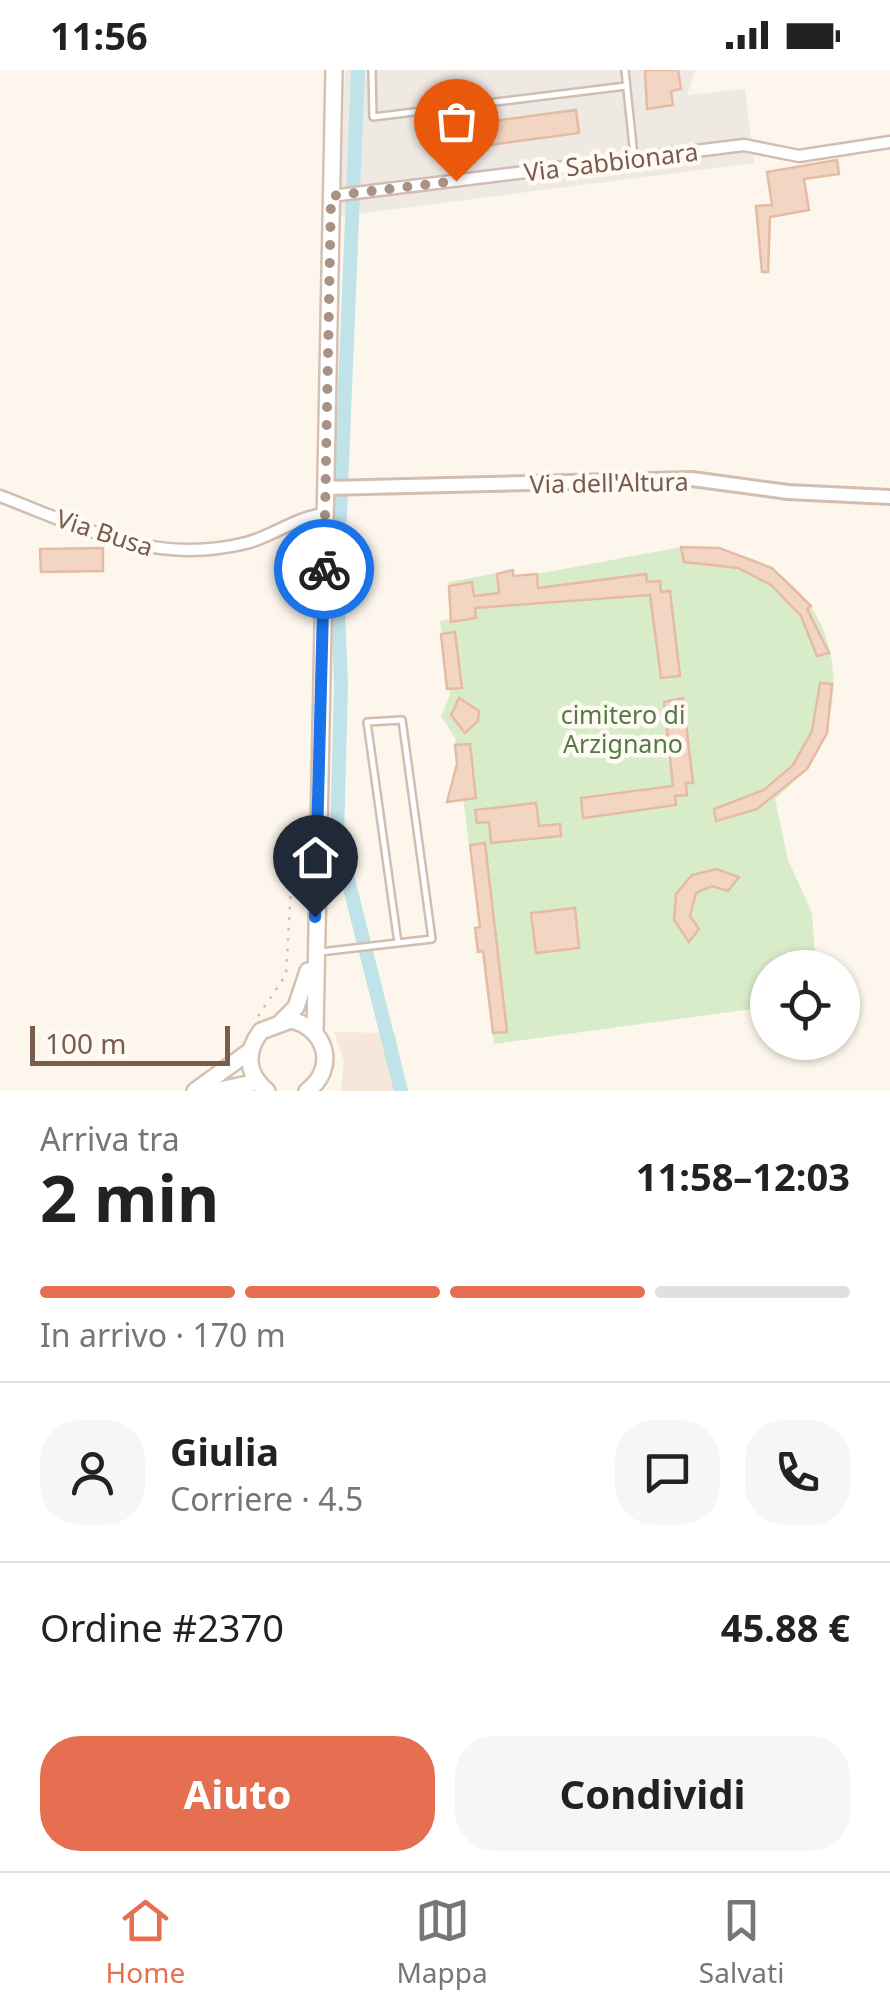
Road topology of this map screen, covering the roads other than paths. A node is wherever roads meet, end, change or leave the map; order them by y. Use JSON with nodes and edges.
{"nodes":[{"id":1,"x":334,"y":70,"type":"edge"},
{"id":2,"x":372,"y":70,"type":"edge"},
{"id":3,"x":625,"y":70,"type":"edge"},
{"id":4,"x":626,"y":86,"type":"junction"},
{"id":5,"x":890,"y":142,"type":"edge"},
{"id":6,"x":634,"y":158,"type":"junction"},
{"id":7,"x":332,"y":196,"type":"junction"},
{"id":8,"x":326,"y":488,"type":"junction"},
{"id":9,"x":0,"y":496,"type":"edge"},
{"id":10,"x":890,"y":497,"type":"edge"},
{"id":11,"x":325,"y":514,"type":"junction"},
{"id":12,"x":398,"y":944,"type":"junction"},
{"id":13,"x":314,"y":953,"type":"junction"},
{"id":14,"x":282,"y":1021,"type":"junction"},
{"id":15,"x":316,"y":1032,"type":"junction"},
{"id":16,"x":250,"y":1051,"type":"junction"},
{"id":17,"x":262,"y":1086,"type":"edge"},
{"id":18,"x":195,"y":1091,"type":"edge"},
{"id":19,"x":215,"y":1091,"type":"edge"},
{"id":20,"x":308,"y":1091,"type":"edge"}],
"edges":[{"from":1,"to":7,"type":"main road"},
{"from":2,"to":4,"type":"lane"},
{"from":3,"to":4,"type":"lane"},
{"from":4,"to":6,"type":"lane"},
{"from":5,"to":6,"type":"street","name":"Via Sabbionara"},
{"from":6,"to":7,"type":"street","name":"Via Sabbionara"},
{"from":7,"to":8,"type":"main road"},
{"from":8,"to":10,"type":"street","name":"Via dell'Altura"},
{"from":8,"to":11,"type":"main road"},
{"from":9,"to":11,"type":"street","name":"Via Busa"},
{"from":11,"to":13,"type":"main road"},
{"from":12,"to":12,"type":"lane"},
{"from":12,"to":13,"type":"lane"},
{"from":13,"to":14,"type":"main road"},
{"from":13,"to":15,"type":"main road"},
{"from":14,"to":15,"type":"main road"},
{"from":14,"to":16,"type":"main road"},
{"from":15,"to":20,"type":"main road"},
{"from":16,"to":17,"type":"main road"},
{"from":16,"to":18,"type":"main road"},
{"from":17,"to":19,"type":"main road"}]}
